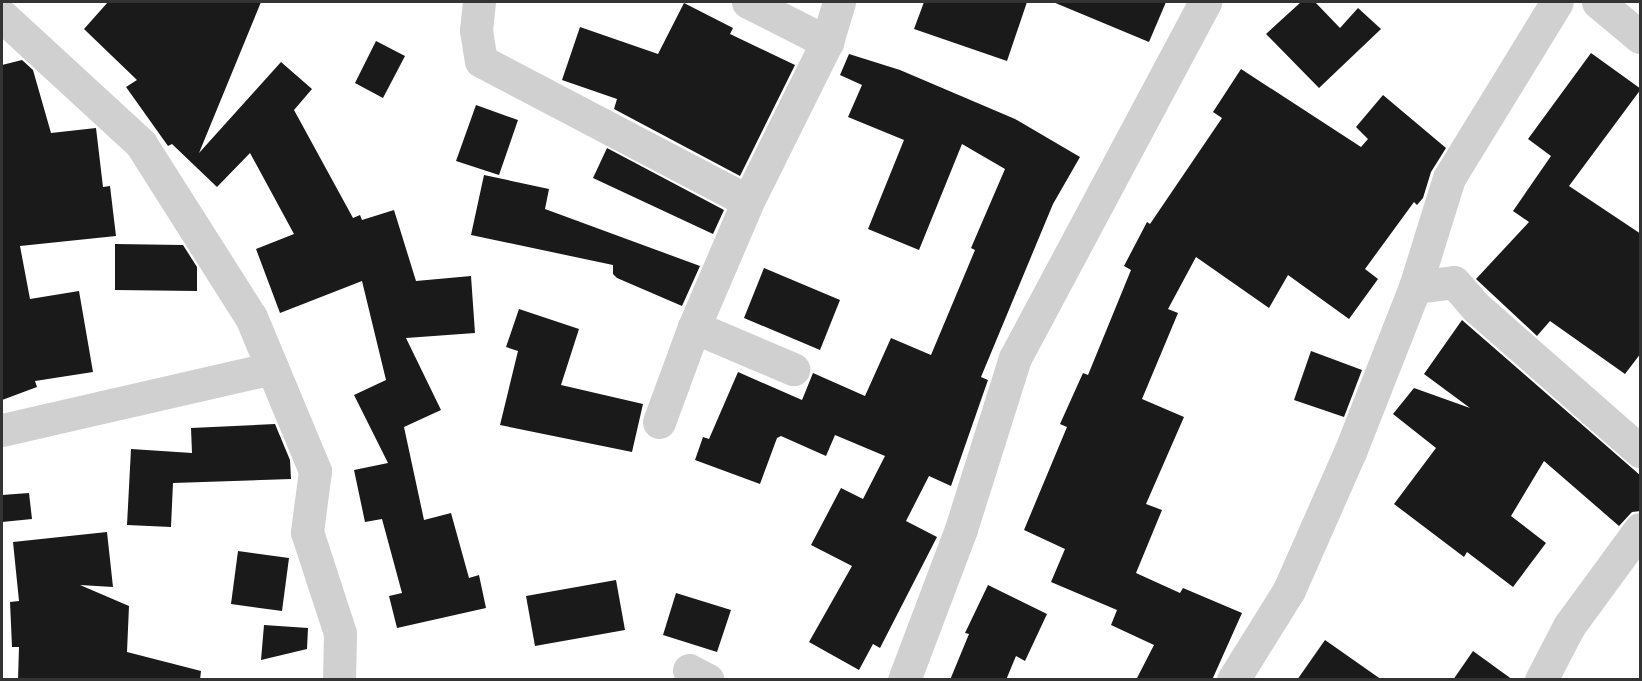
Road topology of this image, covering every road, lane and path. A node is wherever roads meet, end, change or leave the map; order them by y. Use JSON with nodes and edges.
{"nodes":[{"id":1,"x":479,"y":2,"type":"edge"},
{"id":2,"x":748,"y":2,"type":"edge"},
{"id":3,"x":839,"y":2,"type":"edge"},
{"id":4,"x":1205,"y":2,"type":"edge"},
{"id":5,"x":1557,"y":2,"type":"edge"},
{"id":6,"x":1598,"y":2,"type":"edge"},
{"id":7,"x":2,"y":16,"type":"edge"},
{"id":8,"x":1641,"y":37,"type":"edge"},
{"id":9,"x":827,"y":42,"type":"junction"},
{"id":10,"x":748,"y":201,"type":"junction"},
{"id":11,"x":1415,"y":287,"type":"junction"},
{"id":12,"x":694,"y":327,"type":"junction"},
{"id":13,"x":272,"y":368,"type":"junction"},
{"id":14,"x":793,"y":369,"type":"dead end"},
{"id":15,"x":659,"y":422,"type":"dead end"},
{"id":16,"x":2,"y":430,"type":"edge"},
{"id":17,"x":1641,"y":451,"type":"edge"},
{"id":18,"x":1641,"y":530,"type":"edge"},
{"id":19,"x":339,"y":680,"type":"edge"},
{"id":20,"x":904,"y":680,"type":"edge"},
{"id":21,"x":1233,"y":680,"type":"edge"},
{"id":22,"x":1541,"y":680,"type":"edge"}],
"edges":[{"from":1,"to":10,"type":"street"},
{"from":2,"to":9,"type":"street"},
{"from":3,"to":9,"type":"street"},
{"from":4,"to":20,"type":"street"},
{"from":5,"to":11,"type":"street"},
{"from":6,"to":8,"type":"street"},
{"from":7,"to":13,"type":"street"},
{"from":9,"to":10,"type":"street"},
{"from":10,"to":12,"type":"street"},
{"from":11,"to":17,"type":"street"},
{"from":11,"to":21,"type":"street"},
{"from":12,"to":14,"type":"street"},
{"from":12,"to":15,"type":"street"},
{"from":13,"to":16,"type":"street"},
{"from":13,"to":19,"type":"street"},
{"from":18,"to":22,"type":"street"}]}
